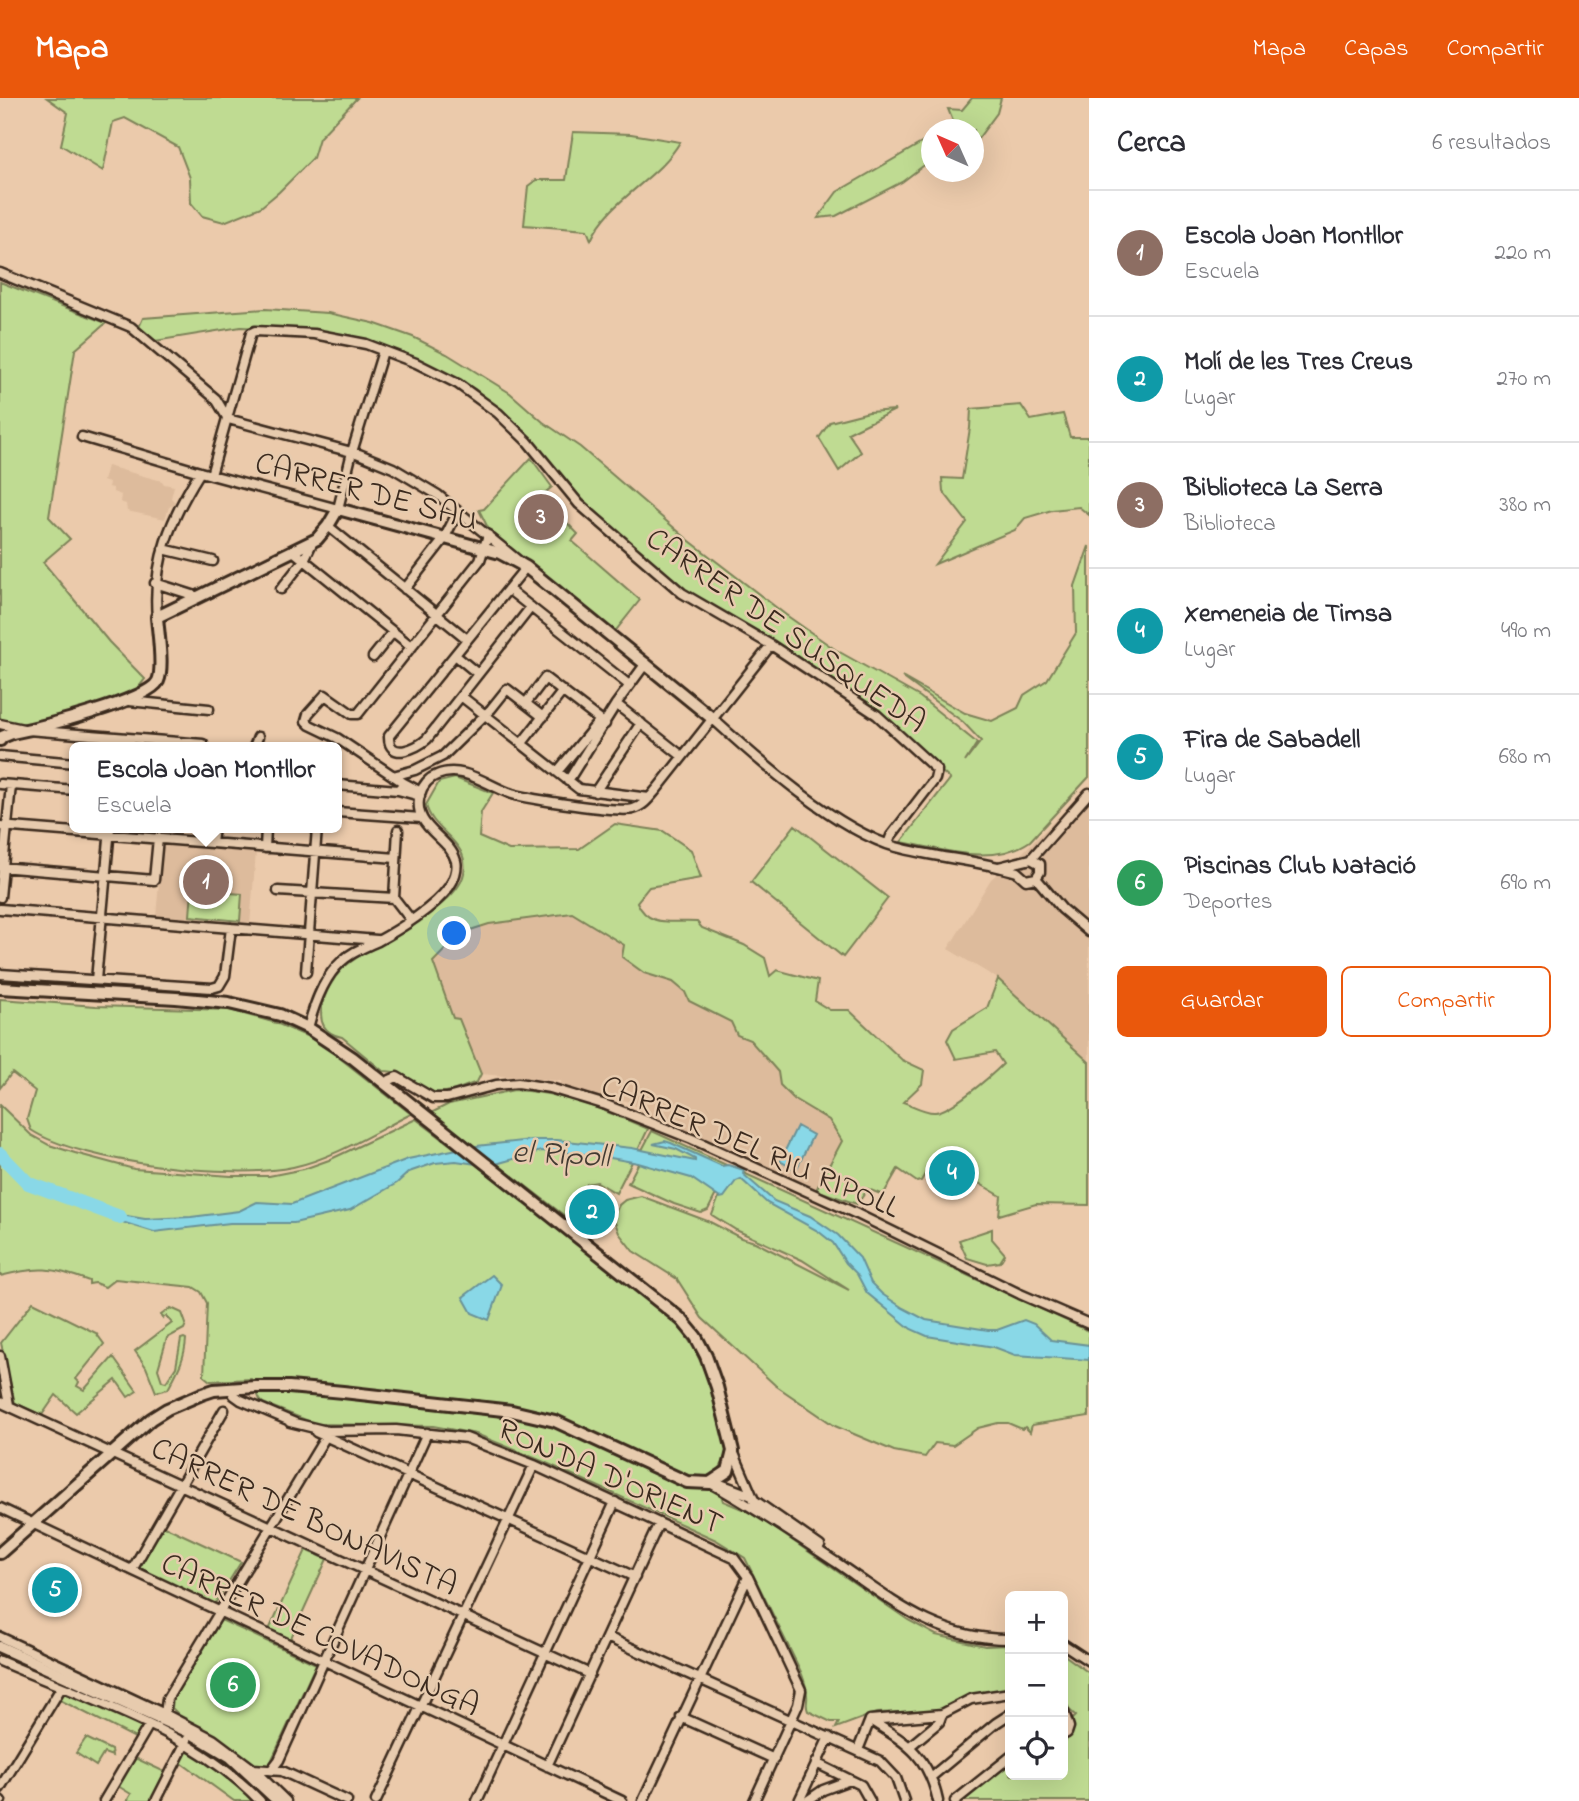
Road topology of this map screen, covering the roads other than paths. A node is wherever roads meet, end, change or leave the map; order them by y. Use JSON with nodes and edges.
{"nodes":[{"id":1,"x":0,"y":273,"type":"edge"},
{"id":2,"x":383,"y":351,"type":"junction"},
{"id":3,"x":228,"y":419,"type":"junction"},
{"id":4,"x":82,"y":437,"type":"dead end"},
{"id":5,"x":352,"y":453,"type":"junction"},
{"id":6,"x":200,"y":472,"type":"junction"},
{"id":7,"x":211,"y":475,"type":"junction"},
{"id":8,"x":338,"y":509,"type":"junction"},
{"id":9,"x":458,"y":512,"type":"junction"},
{"id":10,"x":328,"y":526,"type":"junction"},
{"id":11,"x":488,"y":535,"type":"junction"},
{"id":12,"x":444,"y":538,"type":"junction"},
{"id":13,"x":313,"y":541,"type":"junction"},
{"id":14,"x":483,"y":548,"type":"junction"},
{"id":15,"x":163,"y":549,"type":"junction"},
{"id":16,"x":293,"y":551,"type":"junction"},
{"id":17,"x":304,"y":560,"type":"junction"},
{"id":18,"x":213,"y":561,"type":"dead end"},
{"id":19,"x":526,"y":567,"type":"junction"},
{"id":20,"x":155,"y":583,"type":"junction"},
{"id":21,"x":281,"y":589,"type":"dead end"},
{"id":22,"x":405,"y":589,"type":"junction"},
{"id":23,"x":508,"y":589,"type":"junction"},
{"id":24,"x":199,"y":597,"type":"junction"},
{"id":25,"x":531,"y":607,"type":"junction"},
{"id":26,"x":437,"y":615,"type":"junction"},
{"id":27,"x":159,"y":616,"type":"junction"},
{"id":28,"x":393,"y":632,"type":"junction"},
{"id":29,"x":467,"y":639,"type":"junction"},
{"id":30,"x":771,"y":645,"type":"junction"},
{"id":31,"x":412,"y":647,"type":"junction"},
{"id":32,"x":455,"y":655,"type":"junction"},
{"id":33,"x":373,"y":657,"type":"dead end"},
{"id":34,"x":646,"y":663,"type":"junction"},
{"id":35,"x":478,"y":674,"type":"junction"},
{"id":36,"x":629,"y":685,"type":"junction"},
{"id":37,"x":563,"y":691,"type":"junction"},
{"id":38,"x":461,"y":696,"type":"junction"},
{"id":39,"x":129,"y":701,"type":"junction"},
{"id":40,"x":526,"y":703,"type":"junction"},
{"id":41,"x":616,"y":704,"type":"junction"},
{"id":42,"x":209,"y":709,"type":"dead end"},
{"id":43,"x":485,"y":714,"type":"junction"},
{"id":44,"x":543,"y":717,"type":"junction"},
{"id":45,"x":713,"y":719,"type":"junction"},
{"id":46,"x":602,"y":722,"type":"junction"},
{"id":47,"x":641,"y":723,"type":"junction"},
{"id":48,"x":0,"y":724,"type":"edge"},
{"id":49,"x":28,"y":730,"type":"junction"},
{"id":50,"x":258,"y":737,"type":"dead end"},
{"id":51,"x":0,"y":740,"type":"edge"},
{"id":52,"x":178,"y":742,"type":"edge"},
{"id":53,"x":256,"y":742,"type":"edge"},
{"id":54,"x":522,"y":743,"type":"junction"},
{"id":55,"x":682,"y":756,"type":"junction"},
{"id":56,"x":0,"y":757,"type":"edge"},
{"id":57,"x":69,"y":763,"type":"edge"},
{"id":58,"x":557,"y":772,"type":"junction"},
{"id":59,"x":393,"y":776,"type":"junction"},
{"id":60,"x":568,"y":781,"type":"junction"},
{"id":61,"x":0,"y":784,"type":"edge"},
{"id":62,"x":11,"y":785,"type":"junction"},
{"id":63,"x":342,"y":785,"type":"edge"},
{"id":64,"x":401,"y":787,"type":"junction"},
{"id":65,"x":69,"y":790,"type":"edge"},
{"id":66,"x":595,"y":792,"type":"junction"},
{"id":67,"x":1089,"y":793,"type":"edge"},
{"id":68,"x":420,"y":794,"type":"junction"},
{"id":69,"x":649,"y":798,"type":"junction"},
{"id":70,"x":342,"y":812,"type":"edge"},
{"id":71,"x":421,"y":818,"type":"junction"},
{"id":72,"x":3,"y":826,"type":"edge"},
{"id":73,"x":69,"y":829,"type":"edge"},
{"id":74,"x":398,"y":830,"type":"dead end"},
{"id":75,"x":110,"y":833,"type":"edge"},
{"id":76,"x":124,"y":833,"type":"edge"},
{"id":77,"x":213,"y":833,"type":"edge"},
{"id":78,"x":266,"y":833,"type":"edge"},
{"id":79,"x":317,"y":833,"type":"edge"},
{"id":80,"x":158,"y":838,"type":"junction"},
{"id":81,"x":212,"y":843,"type":"junction"},
{"id":82,"x":888,"y":844,"type":"junction"},
{"id":83,"x":265,"y":848,"type":"junction"},
{"id":84,"x":316,"y":853,"type":"junction"},
{"id":85,"x":396,"y":858,"type":"junction"},
{"id":86,"x":1031,"y":859,"type":"junction"},
{"id":87,"x":1022,"y":861,"type":"junction"},
{"id":88,"x":1,"y":867,"type":"edge"},
{"id":89,"x":996,"y":867,"type":"junction"},
{"id":90,"x":1017,"y":872,"type":"junction"},
{"id":91,"x":106,"y":877,"type":"junction"},
{"id":92,"x":1035,"y":878,"type":"junction"},
{"id":93,"x":278,"y":891,"type":"dead end"},
{"id":94,"x":312,"y":893,"type":"junction"},
{"id":95,"x":0,"y":897,"type":"edge"},
{"id":96,"x":394,"y":898,"type":"junction"},
{"id":97,"x":0,"y":909,"type":"edge"},
{"id":98,"x":103,"y":917,"type":"junction"},
{"id":99,"x":411,"y":920,"type":"junction"},
{"id":100,"x":230,"y":928,"type":"junction"},
{"id":101,"x":1089,"y":932,"type":"edge"},
{"id":102,"x":308,"y":934,"type":"junction"},
{"id":103,"x":380,"y":940,"type":"junction"},
{"id":104,"x":306,"y":972,"type":"dead end"},
{"id":105,"x":0,"y":974,"type":"edge"},
{"id":106,"x":96,"y":980,"type":"junction"},
{"id":107,"x":0,"y":988,"type":"edge"},
{"id":108,"x":308,"y":1028,"type":"junction"},
{"id":109,"x":386,"y":1084,"type":"junction"},
{"id":110,"x":1089,"y":1324,"type":"edge"},
{"id":111,"x":0,"y":1357,"type":"edge"},
{"id":112,"x":231,"y":1389,"type":"junction"},
{"id":113,"x":4,"y":1404,"type":"edge"},
{"id":114,"x":224,"y":1410,"type":"dead end"},
{"id":115,"x":290,"y":1422,"type":"junction"},
{"id":116,"x":350,"y":1431,"type":"junction"},
{"id":117,"x":427,"y":1433,"type":"junction"},
{"id":118,"x":326,"y":1436,"type":"junction"},
{"id":119,"x":342,"y":1444,"type":"junction"},
{"id":120,"x":733,"y":1451,"type":"junction"},
{"id":121,"x":113,"y":1454,"type":"junction"},
{"id":122,"x":534,"y":1465,"type":"junction"},
{"id":123,"x":408,"y":1475,"type":"junction"},
{"id":124,"x":711,"y":1482,"type":"junction"},
{"id":125,"x":182,"y":1486,"type":"junction"},
{"id":126,"x":752,"y":1496,"type":"junction"},
{"id":127,"x":615,"y":1502,"type":"junction"},
{"id":128,"x":0,"y":1508,"type":"edge"},
{"id":129,"x":508,"y":1520,"type":"junction"},
{"id":130,"x":659,"y":1523,"type":"junction"},
{"id":131,"x":34,"y":1524,"type":"junction"},
{"id":132,"x":271,"y":1527,"type":"junction"},
{"id":133,"x":0,"y":1553,"type":"edge"},
{"id":134,"x":591,"y":1558,"type":"junction"},
{"id":135,"x":834,"y":1562,"type":"junction"},
{"id":136,"x":132,"y":1570,"type":"junction"},
{"id":137,"x":366,"y":1571,"type":"junction"},
{"id":138,"x":635,"y":1577,"type":"junction"},
{"id":139,"x":748,"y":1577,"type":"junction"},
{"id":140,"x":219,"y":1613,"type":"junction"},
{"id":141,"x":463,"y":1615,"type":"junction"},
{"id":142,"x":0,"y":1637,"type":"edge"},
{"id":143,"x":607,"y":1637,"type":"junction"},
{"id":144,"x":1005,"y":1639,"type":"edge"},
{"id":145,"x":0,"y":1647,"type":"edge"},
{"id":146,"x":1068,"y":1647,"type":"edge"},
{"id":147,"x":0,"y":1654,"type":"edge"},
{"id":148,"x":546,"y":1654,"type":"junction"},
{"id":149,"x":0,"y":1661,"type":"edge"},
{"id":150,"x":1089,"y":1661,"type":"edge"},
{"id":151,"x":323,"y":1662,"type":"junction"},
{"id":152,"x":590,"y":1674,"type":"junction"},
{"id":153,"x":700,"y":1678,"type":"junction"},
{"id":154,"x":61,"y":1688,"type":"junction"},
{"id":155,"x":1005,"y":1694,"type":"edge"},
{"id":156,"x":420,"y":1707,"type":"junction"},
{"id":157,"x":161,"y":1714,"type":"junction"},
{"id":158,"x":942,"y":1714,"type":"junction"},
{"id":159,"x":681,"y":1717,"type":"junction"},
{"id":160,"x":1005,"y":1717,"type":"edge"},
{"id":161,"x":792,"y":1720,"type":"junction"},
{"id":162,"x":870,"y":1720,"type":"junction"},
{"id":163,"x":149,"y":1725,"type":"junction"},
{"id":164,"x":190,"y":1735,"type":"junction"},
{"id":165,"x":829,"y":1737,"type":"junction"},
{"id":166,"x":502,"y":1746,"type":"junction"},
{"id":167,"x":910,"y":1746,"type":"junction"},
{"id":168,"x":858,"y":1750,"type":"junction"},
{"id":169,"x":212,"y":1751,"type":"junction"},
{"id":170,"x":774,"y":1759,"type":"junction"},
{"id":171,"x":1005,"y":1761,"type":"edge"},
{"id":172,"x":817,"y":1763,"type":"junction"},
{"id":173,"x":547,"y":1766,"type":"junction"},
{"id":174,"x":253,"y":1769,"type":"junction"},
{"id":175,"x":272,"y":1769,"type":"junction"},
{"id":176,"x":931,"y":1777,"type":"junction"},
{"id":177,"x":850,"y":1780,"type":"junction"},
{"id":178,"x":0,"y":1788,"type":"edge"},
{"id":179,"x":250,"y":1790,"type":"junction"},
{"id":180,"x":104,"y":1801,"type":"edge"},
{"id":181,"x":156,"y":1801,"type":"edge"},
{"id":182,"x":262,"y":1801,"type":"edge"},
{"id":183,"x":278,"y":1801,"type":"edge"},
{"id":184,"x":286,"y":1801,"type":"edge"},
{"id":185,"x":347,"y":1801,"type":"edge"},
{"id":186,"x":376,"y":1801,"type":"edge"},
{"id":187,"x":477,"y":1801,"type":"edge"},
{"id":188,"x":622,"y":1801,"type":"edge"},
{"id":189,"x":643,"y":1801,"type":"edge"},
{"id":190,"x":754,"y":1801,"type":"edge"},
{"id":191,"x":799,"y":1801,"type":"edge"},
{"id":192,"x":807,"y":1801,"type":"edge"},
{"id":193,"x":870,"y":1801,"type":"edge"},
{"id":194,"x":904,"y":1801,"type":"edge"},
{"id":195,"x":938,"y":1801,"type":"edge"},
{"id":196,"x":956,"y":1801,"type":"edge"}],
"edges":[{"from":1,"to":3,"type":"street"},
{"from":2,"to":3,"type":"street","name":"CARRER DE SUSQUEDA"},
{"from":2,"to":5,"type":"street"},
{"from":2,"to":30,"type":"street","name":"CARRER DE SUSQUEDA"},
{"from":3,"to":5,"type":"street"},
{"from":3,"to":7,"type":"street"},
{"from":4,"to":6,"type":"street","name":"CARRER DE SAU"},
{"from":5,"to":8,"type":"street"},
{"from":5,"to":9,"type":"street"},
{"from":6,"to":7,"type":"street","name":"CARRER DE SAU"},
{"from":6,"to":15,"type":"street"},
{"from":7,"to":8,"type":"street","name":"CARRER DE SAU"},
{"from":8,"to":10,"type":"street"},
{"from":8,"to":12,"type":"street","name":"CARRER DE SAU"},
{"from":9,"to":11,"type":"street"},
{"from":9,"to":12,"type":"street"},
{"from":10,"to":13,"type":"street"},
{"from":10,"to":22,"type":"street"},
{"from":11,"to":14,"type":"street"},
{"from":11,"to":19,"type":"street"},
{"from":12,"to":14,"type":"street","name":"CARRER DE SAU"},
{"from":12,"to":22,"type":"street"},
{"from":13,"to":16,"type":"street"},
{"from":13,"to":17,"type":"street"},
{"from":14,"to":19,"type":"street","name":"CARRER DE SAU"},
{"from":14,"to":26,"type":"street"},
{"from":15,"to":18,"type":"street"},
{"from":15,"to":20,"type":"street"},
{"from":16,"to":17,"type":"street"},
{"from":16,"to":24,"type":"street"},
{"from":17,"to":21,"type":"street"},
{"from":17,"to":28,"type":"street"},
{"from":19,"to":23,"type":"street"},
{"from":19,"to":34,"type":"street","name":"CARRER DE SAU"},
{"from":20,"to":24,"type":"street"},
{"from":20,"to":27,"type":"street"},
{"from":22,"to":26,"type":"street"},
{"from":23,"to":25,"type":"street"},
{"from":23,"to":29,"type":"street"},
{"from":24,"to":27,"type":"street"},
{"from":25,"to":35,"type":"street"},
{"from":25,"to":36,"type":"street"},
{"from":26,"to":29,"type":"street"},
{"from":26,"to":31,"type":"street"},
{"from":27,"to":39,"type":"street"},
{"from":28,"to":31,"type":"street"},
{"from":28,"to":33,"type":"street"},
{"from":29,"to":32,"type":"street"},
{"from":30,"to":45,"type":"street"},
{"from":30,"to":82,"type":"street","name":"CARRER DE SUSQUEDA"},
{"from":31,"to":59,"type":"street"},
{"from":32,"to":35,"type":"street"},
{"from":32,"to":38,"type":"street"},
{"from":34,"to":36,"type":"street"},
{"from":34,"to":45,"type":"street","name":"CARRER DE SAU"},
{"from":35,"to":38,"type":"street"},
{"from":36,"to":41,"type":"street"},
{"from":37,"to":40,"type":"street"},
{"from":37,"to":44,"type":"street"},
{"from":37,"to":46,"type":"street"},
{"from":38,"to":43,"type":"street"},
{"from":39,"to":42,"type":"street"},
{"from":39,"to":49,"type":"street"},
{"from":40,"to":43,"type":"street"},
{"from":40,"to":44,"type":"street"},
{"from":41,"to":46,"type":"street"},
{"from":41,"to":47,"type":"street"},
{"from":43,"to":54,"type":"street"},
{"from":43,"to":59,"type":"street"},
{"from":44,"to":54,"type":"street"},
{"from":45,"to":55,"type":"street"},
{"from":45,"to":82,"type":"street"},
{"from":46,"to":58,"type":"street"},
{"from":46,"to":60,"type":"street"},
{"from":47,"to":55,"type":"street"},
{"from":47,"to":66,"type":"street"},
{"from":48,"to":49,"type":"street"},
{"from":49,"to":51,"type":"street"},
{"from":49,"to":52,"type":"street"},
{"from":50,"to":53,"type":"street"},
{"from":54,"to":58,"type":"street"},
{"from":55,"to":69,"type":"street"},
{"from":56,"to":57,"type":"street"},
{"from":58,"to":60,"type":"street"},
{"from":59,"to":64,"type":"street"},
{"from":60,"to":66,"type":"street"},
{"from":61,"to":62,"type":"street"},
{"from":62,"to":65,"type":"street"},
{"from":62,"to":72,"type":"street"},
{"from":63,"to":64,"type":"street"},
{"from":64,"to":68,"type":"street"},
{"from":66,"to":69,"type":"street"},
{"from":67,"to":86,"type":"street"},
{"from":68,"to":69,"type":"street"},
{"from":68,"to":71,"type":"street"},
{"from":70,"to":71,"type":"street"},
{"from":71,"to":99,"type":"street"},
{"from":72,"to":73,"type":"street"},
{"from":72,"to":88,"type":"street"},
{"from":74,"to":85,"type":"street"},
{"from":75,"to":91,"type":"street"},
{"from":76,"to":80,"type":"street"},
{"from":77,"to":81,"type":"street"},
{"from":78,"to":83,"type":"street"},
{"from":79,"to":84,"type":"street"},
{"from":80,"to":81,"type":"street"},
{"from":80,"to":91,"type":"street"},
{"from":81,"to":83,"type":"street"},
{"from":82,"to":89,"type":"street"},
{"from":83,"to":84,"type":"street"},
{"from":84,"to":85,"type":"street"},
{"from":84,"to":94,"type":"street"},
{"from":85,"to":96,"type":"street"},
{"from":86,"to":87,"type":"street"},
{"from":86,"to":92,"type":"street"},
{"from":87,"to":89,"type":"street"},
{"from":87,"to":90,"type":"street"},
{"from":88,"to":91,"type":"street"},
{"from":88,"to":95,"type":"street"},
{"from":89,"to":90,"type":"street"},
{"from":90,"to":92,"type":"street"},
{"from":91,"to":98,"type":"street"},
{"from":92,"to":101,"type":"street"},
{"from":93,"to":94,"type":"street"},
{"from":94,"to":96,"type":"street"},
{"from":94,"to":102,"type":"street"},
{"from":96,"to":99,"type":"street"},
{"from":97,"to":98,"type":"street"},
{"from":98,"to":100,"type":"street"},
{"from":98,"to":106,"type":"street"},
{"from":99,"to":103,"type":"street"},
{"from":100,"to":102,"type":"street"},
{"from":100,"to":106,"type":"street"},
{"from":102,"to":103,"type":"street"},
{"from":102,"to":104,"type":"street"},
{"from":103,"to":108,"type":"street"},
{"from":105,"to":106,"type":"street"},
{"from":107,"to":108,"type":"street"},
{"from":108,"to":109,"type":"street"},
{"from":109,"to":110,"type":"street","name":"CARRER DEL RIU RIPOLL"},
{"from":109,"to":120,"type":"street"},
{"from":111,"to":113,"type":"street"},
{"from":112,"to":115,"type":"street"},
{"from":112,"to":121,"type":"street"},
{"from":112,"to":124,"type":"street"},
{"from":113,"to":121,"type":"street","name":"CARRER DE BONAVISTA"},
{"from":114,"to":125,"type":"street"},
{"from":115,"to":116,"type":"street","name":"RONDA D'ORIENT"},
{"from":115,"to":118,"type":"street"},
{"from":116,"to":117,"type":"street","name":"RONDA D'ORIENT"},
{"from":116,"to":119,"type":"street"},
{"from":117,"to":122,"type":"street","name":"RONDA D'ORIENT"},
{"from":117,"to":123,"type":"street"},
{"from":118,"to":119,"type":"street"},
{"from":118,"to":132,"type":"street"},
{"from":119,"to":123,"type":"street"},
{"from":120,"to":124,"type":"street"},
{"from":120,"to":126,"type":"street"},
{"from":121,"to":125,"type":"street","name":"CARRER DE BONAVISTA"},
{"from":121,"to":131,"type":"street"},
{"from":122,"to":127,"type":"street","name":"RONDA D'ORIENT"},
{"from":122,"to":129,"type":"street"},
{"from":123,"to":129,"type":"street"},
{"from":123,"to":137,"type":"street"},
{"from":124,"to":126,"type":"street"},
{"from":124,"to":135,"type":"street"},
{"from":125,"to":132,"type":"street","name":"CARRER DE BONAVISTA"},
{"from":125,"to":136,"type":"street"},
{"from":126,"to":135,"type":"street"},
{"from":127,"to":130,"type":"street","name":"RONDA D'ORIENT"},
{"from":127,"to":134,"type":"street"},
{"from":128,"to":131,"type":"street","name":"CARRER DE COVADONGA"},
{"from":129,"to":134,"type":"street"},
{"from":129,"to":141,"type":"street"},
{"from":130,"to":138,"type":"street"},
{"from":130,"to":139,"type":"street","name":"RONDA D'ORIENT"},
{"from":131,"to":133,"type":"street"},
{"from":131,"to":136,"type":"street","name":"CARRER DE COVADONGA"},
{"from":132,"to":137,"type":"street","name":"CARRER DE BONAVISTA"},
{"from":132,"to":140,"type":"street"},
{"from":134,"to":138,"type":"street"},
{"from":134,"to":148,"type":"street"},
{"from":135,"to":144,"type":"street"},
{"from":136,"to":140,"type":"street","name":"CARRER DE COVADONGA"},
{"from":137,"to":141,"type":"street","name":"CARRER DE BONAVISTA"},
{"from":137,"to":151,"type":"street"},
{"from":138,"to":143,"type":"street"},
{"from":139,"to":153,"type":"street"},
{"from":139,"to":161,"type":"street","name":"RONDA D'ORIENT"},
{"from":140,"to":151,"type":"street","name":"CARRER DE COVADONGA"},
{"from":140,"to":157,"type":"street"},
{"from":141,"to":148,"type":"street","name":"CARRER DE BONAVISTA"},
{"from":141,"to":156,"type":"street"},
{"from":142,"to":157,"type":"street"},
{"from":143,"to":152,"type":"street"},
{"from":143,"to":153,"type":"street"},
{"from":145,"to":157,"type":"street"},
{"from":146,"to":150,"type":"street"},
{"from":147,"to":164,"type":"street"},
{"from":148,"to":152,"type":"street","name":"CARRER DE BONAVISTA"},
{"from":148,"to":166,"type":"street"},
{"from":149,"to":154,"type":"street"},
{"from":151,"to":156,"type":"street","name":"CARRER DE COVADONGA"},
{"from":151,"to":175,"type":"street"},
{"from":152,"to":173,"type":"street"},
{"from":153,"to":159,"type":"street"},
{"from":153,"to":161,"type":"street"},
{"from":154,"to":163,"type":"street"},
{"from":154,"to":178,"type":"street"},
{"from":155,"to":158,"type":"street"},
{"from":156,"to":166,"type":"street","name":"CARRER DE COVADONGA"},
{"from":156,"to":186,"type":"street"},
{"from":157,"to":164,"type":"street"},
{"from":158,"to":162,"type":"street"},
{"from":158,"to":167,"type":"street"},
{"from":159,"to":170,"type":"street"},
{"from":159,"to":189,"type":"street"},
{"from":160,"to":176,"type":"street"},
{"from":161,"to":165,"type":"street"},
{"from":161,"to":170,"type":"street","name":"RONDA D'ORIENT"},
{"from":162,"to":167,"type":"street"},
{"from":162,"to":168,"type":"street"},
{"from":163,"to":164,"type":"street"},
{"from":163,"to":180,"type":"street"},
{"from":164,"to":169,"type":"street"},
{"from":164,"to":174,"type":"street"},
{"from":164,"to":179,"type":"street"},
{"from":164,"to":181,"type":"street"},
{"from":164,"to":183,"type":"street"},
{"from":165,"to":168,"type":"street"},
{"from":165,"to":172,"type":"street"},
{"from":166,"to":173,"type":"street","name":"CARRER DE COVADONGA"},
{"from":166,"to":187,"type":"street"},
{"from":167,"to":176,"type":"street"},
{"from":168,"to":194,"type":"street"},
{"from":169,"to":179,"type":"street"},
{"from":169,"to":182,"type":"street"},
{"from":170,"to":190,"type":"street","name":"RONDA D'ORIENT"},
{"from":171,"to":196,"type":"street"},
{"from":172,"to":177,"type":"street"},
{"from":172,"to":191,"type":"street"},
{"from":173,"to":188,"type":"street","name":"CARRER DE COVADONGA"},
{"from":174,"to":175,"type":"street"},
{"from":174,"to":184,"type":"street"},
{"from":175,"to":185,"type":"street"},
{"from":176,"to":195,"type":"street"},
{"from":177,"to":192,"type":"street"},
{"from":177,"to":193,"type":"street"},
{"from":179,"to":182,"type":"street"}]}
